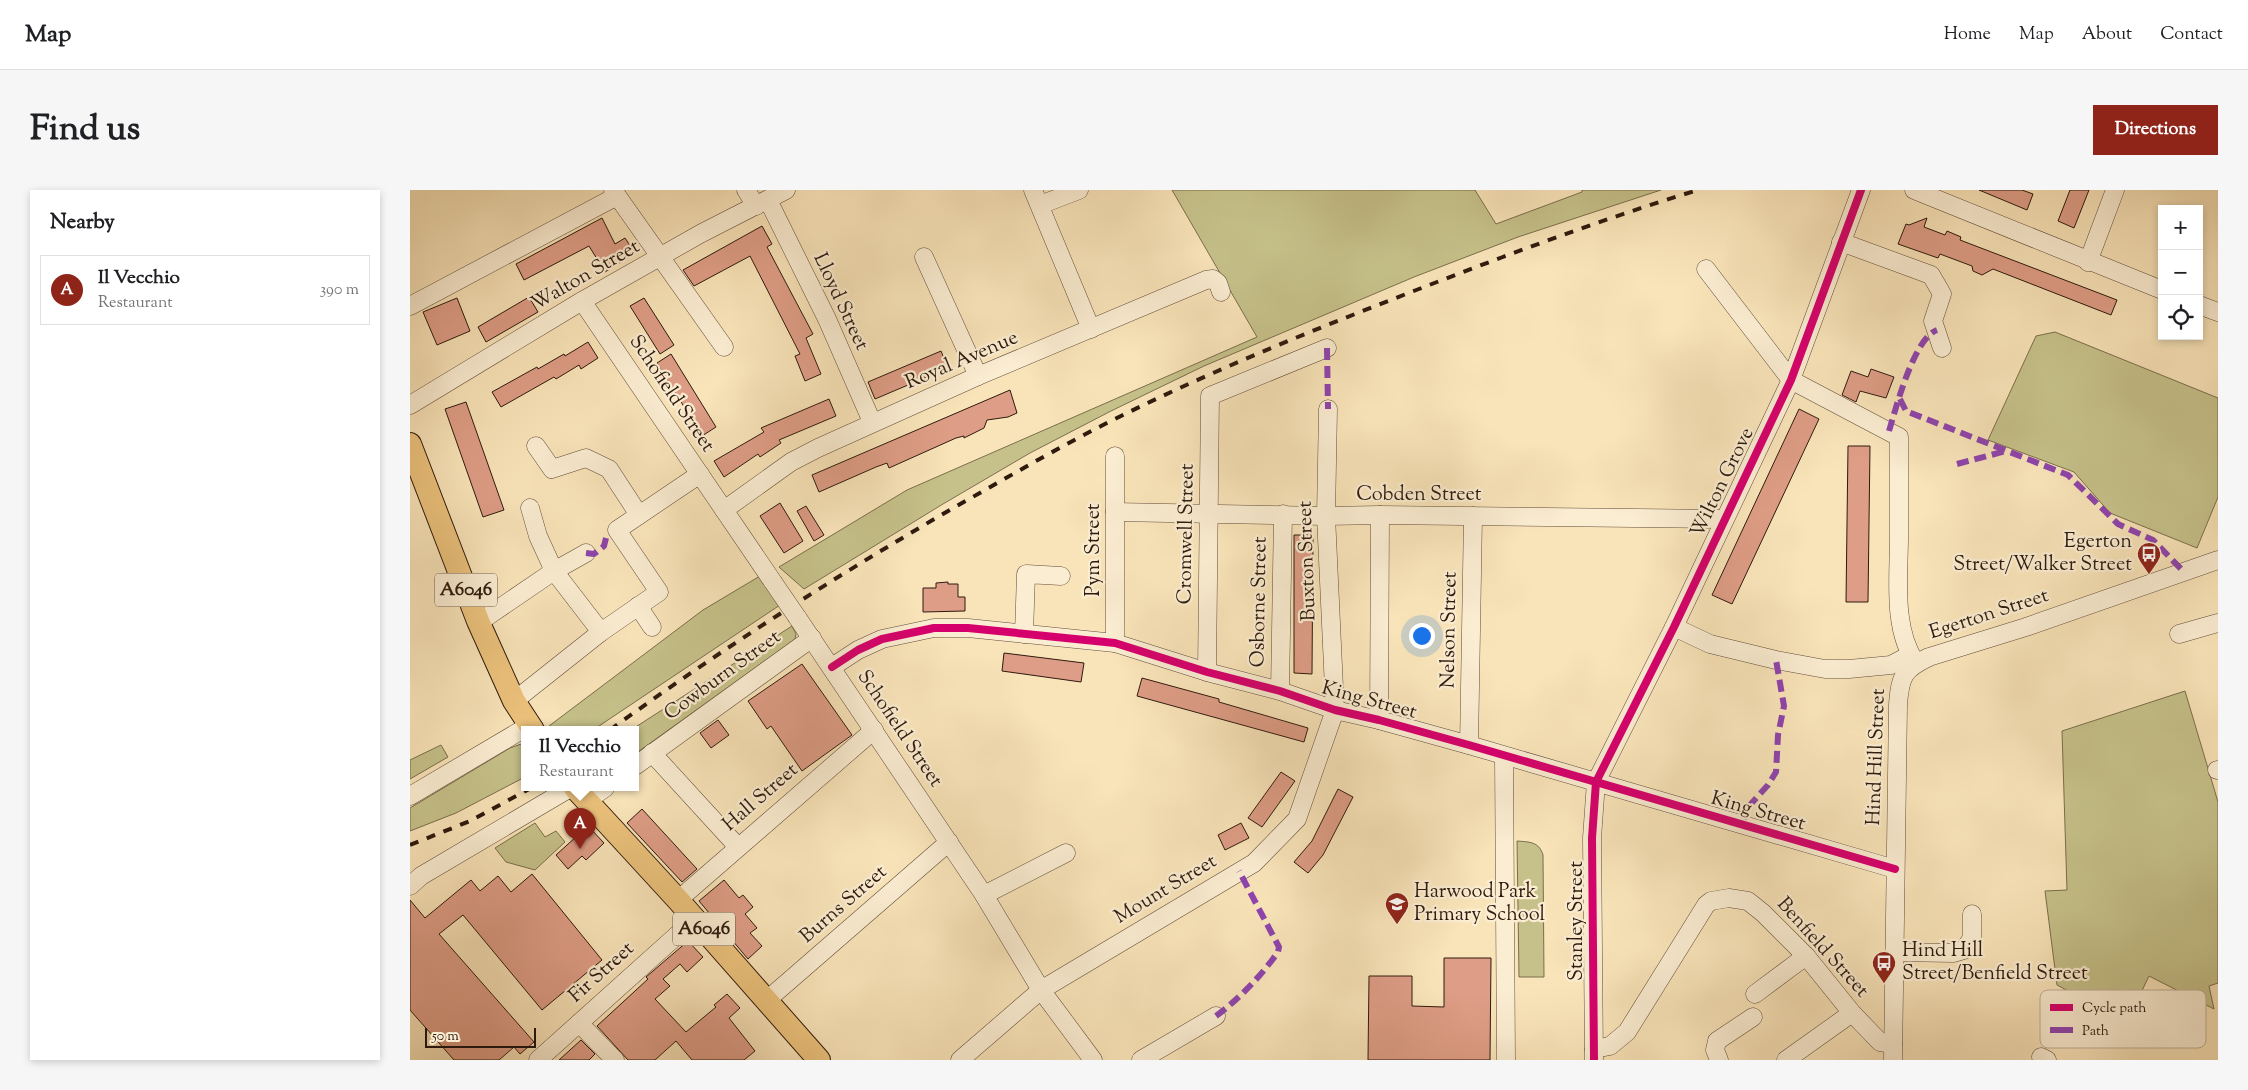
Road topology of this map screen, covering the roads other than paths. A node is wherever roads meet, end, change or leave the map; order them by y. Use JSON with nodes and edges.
{"nodes":[{"id":1,"x":746,"y":190,"type":"edge"},
{"id":2,"x":786,"y":190,"type":"edge"},
{"id":3,"x":1079,"y":190,"type":"edge"},
{"id":4,"x":1862,"y":190,"type":"edge"},
{"id":5,"x":1914,"y":190,"type":"edge"},
{"id":6,"x":2115,"y":190,"type":"edge"},
{"id":7,"x":615,"y":193,"type":"edge"},
{"id":8,"x":1037,"y":197,"type":"edge"},
{"id":9,"x":762,"y":203,"type":"junction"},
{"id":10,"x":1841,"y":242,"type":"junction"},
{"id":11,"x":924,"y":257,"type":"dead end"},
{"id":12,"x":660,"y":258,"type":"junction"},
{"id":13,"x":2088,"y":262,"type":"junction"},
{"id":14,"x":1706,"y":269,"type":"dead end"},
{"id":15,"x":2158,"y":288,"type":"edge"},
{"id":16,"x":1222,"y":292,"type":"dead end"},
{"id":17,"x":582,"y":300,"type":"junction"},
{"id":18,"x":410,"y":306,"type":"edge"},
{"id":19,"x":2203,"y":306,"type":"edge"},
{"id":20,"x":2218,"y":312,"type":"edge"},
{"id":21,"x":1091,"y":330,"type":"junction"},
{"id":22,"x":724,"y":347,"type":"dead end"},
{"id":23,"x":1327,"y":348,"type":"dead end"},
{"id":24,"x":1942,"y":348,"type":"dead end"},
{"id":25,"x":978,"y":376,"type":"junction"},
{"id":26,"x":1791,"y":380,"type":"junction"},
{"id":27,"x":410,"y":405,"type":"edge"},
{"id":28,"x":1328,"y":409,"type":"dead end"},
{"id":29,"x":872,"y":422,"type":"junction"},
{"id":30,"x":410,"y":444,"type":"edge"},
{"id":31,"x":536,"y":446,"type":"dead end"},
{"id":32,"x":1115,"y":456,"type":"dead end"},
{"id":33,"x":700,"y":474,"type":"junction"},
{"id":34,"x":416,"y":478,"type":"edge"},
{"id":35,"x":530,"y":508,"type":"dead end"},
{"id":36,"x":724,"y":510,"type":"junction"},
{"id":37,"x":1115,"y":512,"type":"junction"},
{"id":38,"x":1208,"y":513,"type":"junction"},
{"id":39,"x":1283,"y":514,"type":"junction"},
{"id":40,"x":640,"y":515,"type":"junction"},
{"id":41,"x":1380,"y":515,"type":"junction"},
{"id":42,"x":1326,"y":516,"type":"junction"},
{"id":43,"x":1473,"y":516,"type":"junction"},
{"id":44,"x":1723,"y":519,"type":"junction"},
{"id":45,"x":586,"y":553,"type":"dead end"},
{"id":46,"x":2218,"y":560,"type":"edge"},
{"id":47,"x":554,"y":571,"type":"junction"},
{"id":48,"x":1061,"y":576,"type":"dead end"},
{"id":49,"x":638,"y":606,"type":"junction"},
{"id":50,"x":478,"y":621,"type":"junction"},
{"id":51,"x":2218,"y":623,"type":"edge"},
{"id":52,"x":652,"y":627,"type":"dead end"},
{"id":53,"x":1674,"y":627,"type":"junction"},
{"id":54,"x":600,"y":632,"type":"junction"},
{"id":55,"x":1024,"y":634,"type":"junction"},
{"id":56,"x":2179,"y":634,"type":"dead end"},
{"id":57,"x":812,"y":638,"type":"junction"},
{"id":58,"x":1115,"y":643,"type":"junction"},
{"id":59,"x":1913,"y":659,"type":"junction"},
{"id":60,"x":832,"y":667,"type":"junction"},
{"id":61,"x":1207,"y":672,"type":"junction"},
{"id":62,"x":1280,"y":691,"type":"junction"},
{"id":63,"x":514,"y":700,"type":"junction"},
{"id":64,"x":1335,"y":710,"type":"junction"},
{"id":65,"x":1379,"y":720,"type":"junction"},
{"id":66,"x":531,"y":726,"type":"edge"},
{"id":67,"x":874,"y":730,"type":"junction"},
{"id":68,"x":521,"y":734,"type":"edge"},
{"id":69,"x":1468,"y":745,"type":"junction"},
{"id":70,"x":652,"y":753,"type":"junction"},
{"id":71,"x":1504,"y":756,"type":"junction"},
{"id":72,"x":639,"y":763,"type":"edge"},
{"id":73,"x":1596,"y":782,"type":"junction"},
{"id":74,"x":577,"y":792,"type":"edge"},
{"id":75,"x":410,"y":796,"type":"edge"},
{"id":76,"x":949,"y":842,"type":"junction"},
{"id":77,"x":738,"y":847,"type":"junction"},
{"id":78,"x":1066,"y":853,"type":"dead end"},
{"id":79,"x":1895,"y":869,"type":"junction"},
{"id":80,"x":410,"y":886,"type":"edge"},
{"id":81,"x":984,"y":895,"type":"junction"},
{"id":82,"x":678,"y":900,"type":"junction"},
{"id":83,"x":1972,"y":914,"type":"dead end"},
{"id":84,"x":695,"y":918,"type":"junction"},
{"id":85,"x":1894,"y":952,"type":"junction"},
{"id":86,"x":1806,"y":956,"type":"junction"},
{"id":87,"x":1041,"y":990,"type":"junction"},
{"id":88,"x":1755,"y":994,"type":"dead end"},
{"id":89,"x":767,"y":1000,"type":"junction"},
{"id":90,"x":1852,"y":1013,"type":"junction"},
{"id":91,"x":1216,"y":1016,"type":"dead end"},
{"id":92,"x":1753,"y":1017,"type":"dead end"},
{"id":93,"x":580,"y":1022,"type":"junction"},
{"id":94,"x":1893,"y":1052,"type":"edge"},
{"id":95,"x":1594,"y":1054,"type":"edge"},
{"id":96,"x":538,"y":1060,"type":"edge"},
{"id":97,"x":615,"y":1060,"type":"edge"},
{"id":98,"x":819,"y":1060,"type":"edge"},
{"id":99,"x":960,"y":1060,"type":"edge"},
{"id":100,"x":1093,"y":1060,"type":"edge"},
{"id":101,"x":1141,"y":1060,"type":"edge"},
{"id":102,"x":1506,"y":1060,"type":"edge"},
{"id":103,"x":1719,"y":1060,"type":"edge"},
{"id":104,"x":1786,"y":1060,"type":"edge"}],
"edges":[{"from":1,"to":9,"type":"street","name":"Lloyd Street"},
{"from":2,"to":9,"type":"street","name":"Walton Street"},
{"from":3,"to":8,"type":"street"},
{"from":4,"to":10,"type":"street","name":"Wilton Grove"},
{"from":5,"to":13,"type":"street"},
{"from":6,"to":13,"type":"street"},
{"from":7,"to":12,"type":"street"},
{"from":7,"to":18,"type":"street"},
{"from":8,"to":21,"type":"street"},
{"from":9,"to":12,"type":"street","name":"Walton Street"},
{"from":9,"to":29,"type":"street","name":"Lloyd Street"},
{"from":10,"to":24,"type":"street"},
{"from":10,"to":26,"type":"street","name":"Wilton Grove"},
{"from":11,"to":25,"type":"street"},
{"from":12,"to":17,"type":"street","name":"Walton Street"},
{"from":12,"to":22,"type":"street"},
{"from":13,"to":15,"type":"street"},
{"from":14,"to":26,"type":"street"},
{"from":16,"to":21,"type":"street","name":"Royal Avenue"},
{"from":17,"to":27,"type":"street","name":"Walton Street"},
{"from":17,"to":33,"type":"street","name":"Schofield Street"},
{"from":19,"to":20,"type":"street"},
{"from":21,"to":25,"type":"street","name":"Royal Avenue"},
{"from":23,"to":38,"type":"street","name":"Cromwell Street"},
{"from":25,"to":29,"type":"street","name":"Royal Avenue"},
{"from":26,"to":44,"type":"street","name":"Wilton Grove"},
{"from":26,"to":59,"type":"street"},
{"from":28,"to":42,"type":"street","name":"Buxton Street"},
{"from":29,"to":36,"type":"street","name":"Royal Avenue"},
{"from":30,"to":34,"type":"main road","number":"A6046"},
{"from":31,"to":40,"type":"street"},
{"from":32,"to":37,"type":"street","name":"Pym Street"},
{"from":33,"to":36,"type":"street","name":"Schofield Street"},
{"from":33,"to":40,"type":"street"},
{"from":34,"to":50,"type":"main road","number":"A6046"},
{"from":35,"to":47,"type":"street"},
{"from":36,"to":57,"type":"street","name":"Schofield Street","bridge":true},
{"from":37,"to":38,"type":"street","name":"Cobden Street"},
{"from":37,"to":58,"type":"street","name":"Pym Street"},
{"from":38,"to":39,"type":"street","name":"Cobden Street"},
{"from":38,"to":61,"type":"street","name":"Cromwell Street"},
{"from":39,"to":42,"type":"street","name":"Cobden Street"},
{"from":39,"to":62,"type":"street","name":"Osborne Street"},
{"from":40,"to":49,"type":"street"},
{"from":41,"to":42,"type":"street","name":"Cobden Street"},
{"from":41,"to":43,"type":"street","name":"Cobden Street"},
{"from":41,"to":65,"type":"street"},
{"from":42,"to":64,"type":"street","name":"Buxton Street"},
{"from":43,"to":44,"type":"street","name":"Cobden Street"},
{"from":43,"to":69,"type":"street","name":"Nelson Street"},
{"from":44,"to":53,"type":"street","name":"Wilton Grove"},
{"from":45,"to":47,"type":"street"},
{"from":46,"to":59,"type":"street","name":"Egerton Street"},
{"from":47,"to":50,"type":"street"},
{"from":47,"to":54,"type":"street"},
{"from":48,"to":55,"type":"street"},
{"from":49,"to":52,"type":"street"},
{"from":49,"to":54,"type":"street"},
{"from":50,"to":63,"type":"main road","number":"A6046"},
{"from":51,"to":56,"type":"street"},
{"from":53,"to":59,"type":"street","name":"Egerton Street"},
{"from":53,"to":73,"type":"street","name":"Wilton Grove"},
{"from":54,"to":63,"type":"street"},
{"from":55,"to":58,"type":"street","name":"King Street"},
{"from":55,"to":60,"type":"street","name":"King Street"},
{"from":57,"to":60,"type":"street","name":"Schofield Street"},
{"from":57,"to":70,"type":"street","name":"Cowburn Street"},
{"from":58,"to":61,"type":"street","name":"King Street"},
{"from":59,"to":79,"type":"street","name":"Hind Hill Street"},
{"from":60,"to":67,"type":"street","name":"Schofield Street"},
{"from":61,"to":62,"type":"street","name":"King Street"},
{"from":62,"to":64,"type":"street","name":"King Street"},
{"from":63,"to":66,"type":"main road","number":"A6046"},
{"from":64,"to":65,"type":"street","name":"King Street"},
{"from":64,"to":87,"type":"street","name":"Mount Street"},
{"from":65,"to":69,"type":"street","name":"King Street"},
{"from":67,"to":76,"type":"street","name":"Schofield Street"},
{"from":67,"to":77,"type":"street","name":"Hall Street"},
{"from":68,"to":75,"type":"street"},
{"from":69,"to":71,"type":"street","name":"King Street"},
{"from":70,"to":72,"type":"street","name":"Cowburn Street"},
{"from":70,"to":77,"type":"street"},
{"from":71,"to":73,"type":"street","name":"King Street"},
{"from":71,"to":102,"type":"street"},
{"from":73,"to":79,"type":"street","name":"King Street"},
{"from":73,"to":95,"type":"street","name":"Stanley Street"},
{"from":74,"to":80,"type":"street"},
{"from":74,"to":82,"type":"main road","number":"A6046"},
{"from":76,"to":81,"type":"street","name":"Schofield Street"},
{"from":76,"to":89,"type":"street","name":"Burns Street"},
{"from":77,"to":82,"type":"street","name":"Hall Street"},
{"from":78,"to":81,"type":"street"},
{"from":79,"to":85,"type":"street","name":"Hind Hill Street"},
{"from":81,"to":87,"type":"street","name":"Schofield Street"},
{"from":82,"to":84,"type":"main road","number":"A6046"},
{"from":83,"to":85,"type":"street"},
{"from":84,"to":89,"type":"main road","number":"A6046"},
{"from":84,"to":93,"type":"street","name":"Fir Street"},
{"from":85,"to":94,"type":"street","name":"Hind Hill Street"},
{"from":86,"to":88,"type":"street"},
{"from":86,"to":90,"type":"street","name":"Benfield Street"},
{"from":86,"to":95,"type":"street","name":"Benfield Street"},
{"from":87,"to":99,"type":"street","name":"Mount Street"},
{"from":87,"to":100,"type":"street","name":"Schofield Street"},
{"from":89,"to":98,"type":"main road","number":"A6046"},
{"from":90,"to":94,"type":"street","name":"Benfield Street"},
{"from":90,"to":104,"type":"street"},
{"from":91,"to":101,"type":"street"},
{"from":92,"to":103,"type":"street"},
{"from":93,"to":96,"type":"street","name":"Fir Street"},
{"from":93,"to":97,"type":"street"}]}
